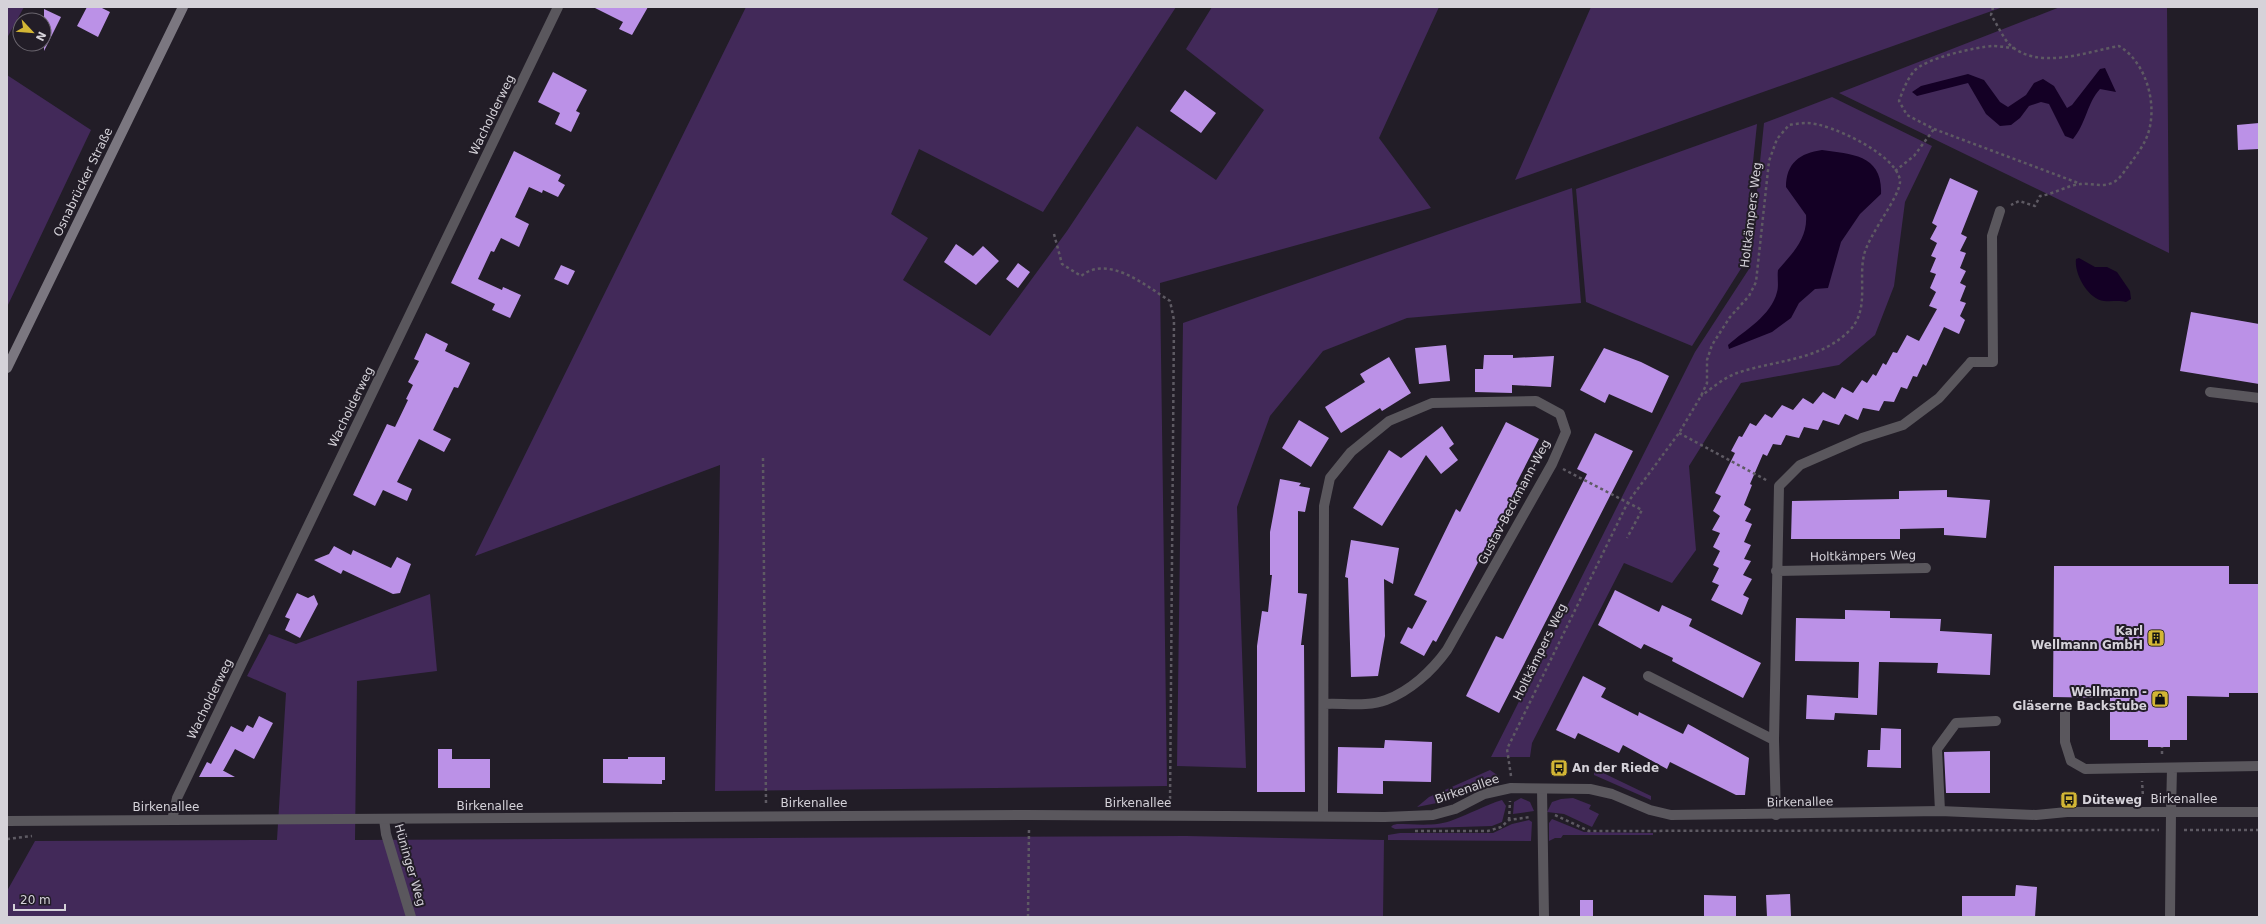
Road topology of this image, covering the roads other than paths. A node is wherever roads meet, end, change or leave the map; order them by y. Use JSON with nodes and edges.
{"nodes":[{"id":1,"x":182,"y":7,"type":"edge"},
{"id":2,"x":558,"y":7,"type":"edge"},
{"id":3,"x":2000,"y":211,"type":"road end"},
{"id":4,"x":7,"y":368,"type":"edge"},
{"id":5,"x":2210,"y":392,"type":"dead end"},
{"id":6,"x":2259,"y":398,"type":"edge"},
{"id":7,"x":1926,"y":568,"type":"dead end"},
{"id":8,"x":1776,"y":571,"type":"junction"},
{"id":9,"x":1648,"y":676,"type":"dead end"},
{"id":10,"x":1325,"y":704,"type":"junction"},
{"id":11,"x":2065,"y":708,"type":"dead end"},
{"id":12,"x":1996,"y":721,"type":"dead end"},
{"id":13,"x":1774,"y":740,"type":"junction"},
{"id":14,"x":2259,"y":766,"type":"edge"},
{"id":15,"x":2172,"y":768,"type":"junction"},
{"id":16,"x":1542,"y":789,"type":"junction"},
{"id":17,"x":1940,"y":811,"type":"junction"},
{"id":18,"x":2171,"y":812,"type":"junction"},
{"id":19,"x":2259,"y":812,"type":"edge"},
{"id":20,"x":1323,"y":815,"type":"junction"},
{"id":21,"x":1776,"y":815,"type":"junction"},
{"id":22,"x":384,"y":819,"type":"junction"},
{"id":23,"x":172,"y":820,"type":"junction"},
{"id":24,"x":7,"y":821,"type":"edge"},
{"id":25,"x":411,"y":917,"type":"edge"},
{"id":26,"x":1544,"y":917,"type":"edge"},
{"id":27,"x":2170,"y":917,"type":"edge"}],
"edges":[{"from":1,"to":4,"type":"main road","name":"Osnabrücker Straße"},
{"from":2,"to":23,"type":"street","name":"Wacholderweg"},
{"from":3,"to":8,"type":"street"},
{"from":5,"to":6,"type":"street"},
{"from":7,"to":8,"type":"street","name":"Holtkämpers Weg"},
{"from":8,"to":13,"type":"street"},
{"from":9,"to":13,"type":"street"},
{"from":10,"to":10,"type":"street","name":"Gustav-Beckmann-Weg"},
{"from":10,"to":20,"type":"street","name":"Gustav-Beckmann-Weg"},
{"from":11,"to":15,"type":"street"},
{"from":12,"to":17,"type":"street"},
{"from":13,"to":21,"type":"street"},
{"from":14,"to":15,"type":"street"},
{"from":15,"to":18,"type":"street"},
{"from":16,"to":20,"type":"street","name":"Birkenallee"},
{"from":16,"to":21,"type":"street","name":"Birkenallee"},
{"from":16,"to":26,"type":"street"},
{"from":17,"to":18,"type":"street","name":"Birkenallee"},
{"from":17,"to":21,"type":"street","name":"Birkenallee"},
{"from":18,"to":19,"type":"street","name":"Birkenallee"},
{"from":18,"to":27,"type":"street"},
{"from":20,"to":22,"type":"street","name":"Birkenallee"},
{"from":22,"to":23,"type":"street","name":"Birkenallee"},
{"from":22,"to":25,"type":"street","name":"Hüninger Weg"},
{"from":23,"to":24,"type":"street","name":"Birkenallee"}]}
